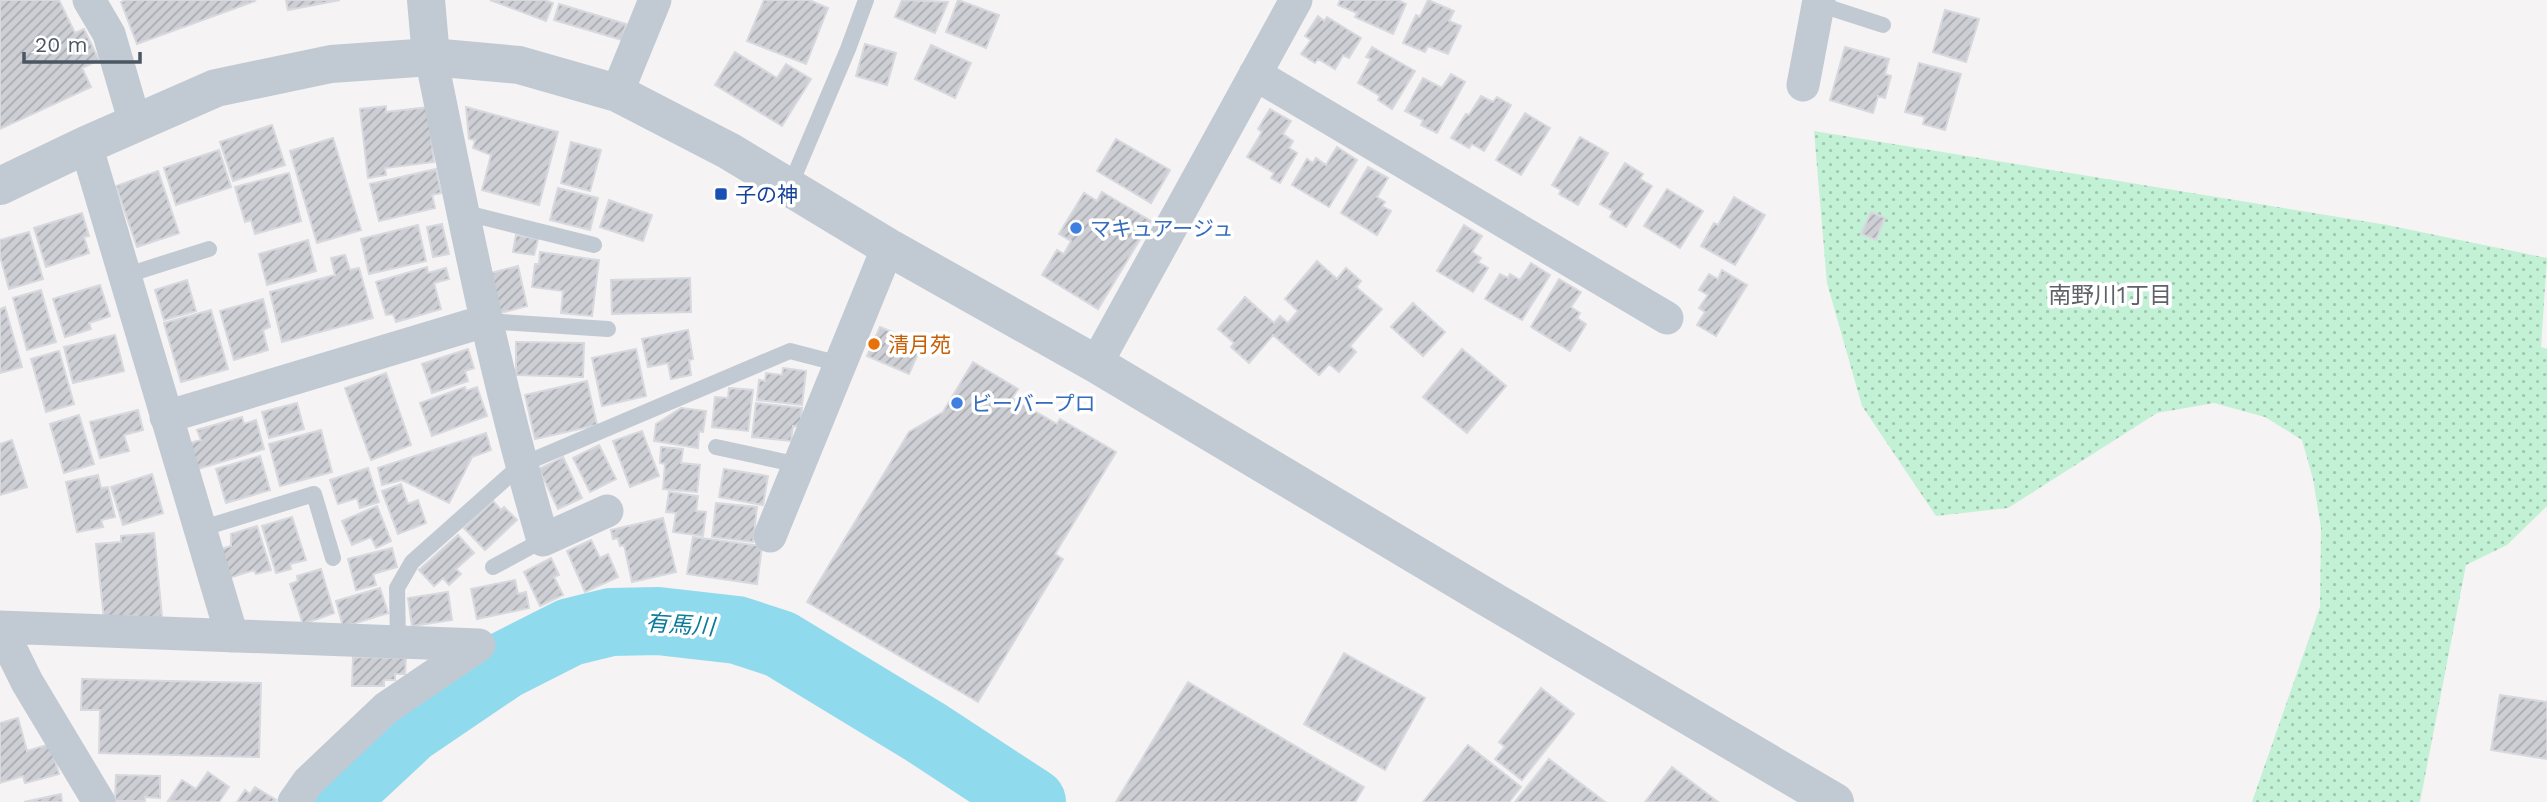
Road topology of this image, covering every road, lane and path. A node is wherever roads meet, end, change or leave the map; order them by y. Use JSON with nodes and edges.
{"nodes":[{"id":1,"x":89,"y":0,"type":"edge"},
{"id":2,"x":426,"y":0,"type":"edge"},
{"id":3,"x":654,"y":0,"type":"edge"},
{"id":4,"x":866,"y":0,"type":"edge"},
{"id":5,"x":1295,"y":0,"type":"edge"},
{"id":6,"x":1818,"y":2,"type":"edge"},
{"id":7,"x":1883,"y":25,"type":"dead end"},
{"id":8,"x":430,"y":57,"type":"junction"},
{"id":9,"x":1255,"y":74,"type":"junction"},
{"id":10,"x":1802,"y":85,"type":"dead end"},
{"id":11,"x":617,"y":93,"type":"junction"},
{"id":12,"x":135,"y":123,"type":"junction"},
{"id":13,"x":86,"y":145,"type":"junction"},
{"id":14,"x":0,"y":186,"type":"edge"},
{"id":15,"x":790,"y":186,"type":"junction"},
{"id":16,"x":462,"y":212,"type":"junction"},
{"id":17,"x":594,"y":245,"type":"dead end"},
{"id":18,"x":888,"y":247,"type":"junction"},
{"id":19,"x":209,"y":249,"type":"dead end"},
{"id":20,"x":124,"y":276,"type":"junction"},
{"id":21,"x":1667,"y":318,"type":"dead end"},
{"id":22,"x":485,"y":321,"type":"junction"},
{"id":23,"x":608,"y":329,"type":"dead end"},
{"id":24,"x":840,"y":364,"type":"junction"},
{"id":25,"x":1096,"y":364,"type":"junction"},
{"id":26,"x":166,"y":417,"type":"junction"},
{"id":27,"x":716,"y":447,"type":"dead end"},
{"id":28,"x":521,"y":465,"type":"junction"},
{"id":29,"x":799,"y":465,"type":"junction"},
{"id":30,"x":607,"y":511,"type":"dead end"},
{"id":31,"x":200,"y":529,"type":"junction"},
{"id":32,"x":770,"y":536,"type":"dead end"},
{"id":33,"x":543,"y":540,"type":"junction"},
{"id":34,"x":333,"y":558,"type":"dead end"},
{"id":35,"x":493,"y":567,"type":"dead end"},
{"id":36,"x":0,"y":627,"type":"edge"},
{"id":37,"x":232,"y":636,"type":"junction"},
{"id":38,"x":398,"y":642,"type":"junction"},
{"id":39,"x":99,"y":802,"type":"edge"},
{"id":40,"x":294,"y":802,"type":"edge"},
{"id":41,"x":1835,"y":802,"type":"edge"}],
"edges":[{"from":1,"to":12,"type":"street"},
{"from":2,"to":8,"type":"street"},
{"from":3,"to":11,"type":"street"},
{"from":4,"to":15,"type":"lane"},
{"from":5,"to":9,"type":"street"},
{"from":6,"to":7,"type":"lane"},
{"from":6,"to":10,"type":"street"},
{"from":8,"to":11,"type":"street"},
{"from":8,"to":12,"type":"street"},
{"from":8,"to":16,"type":"street"},
{"from":9,"to":21,"type":"street"},
{"from":9,"to":25,"type":"street"},
{"from":11,"to":15,"type":"street"},
{"from":12,"to":13,"type":"street"},
{"from":13,"to":14,"type":"street"},
{"from":13,"to":20,"type":"street"},
{"from":15,"to":18,"type":"street"},
{"from":16,"to":17,"type":"lane"},
{"from":16,"to":22,"type":"street"},
{"from":18,"to":24,"type":"street"},
{"from":18,"to":25,"type":"street"},
{"from":19,"to":20,"type":"lane"},
{"from":20,"to":26,"type":"street"},
{"from":22,"to":23,"type":"lane"},
{"from":22,"to":26,"type":"street"},
{"from":22,"to":28,"type":"street"},
{"from":24,"to":28,"type":"lane"},
{"from":24,"to":29,"type":"street"},
{"from":25,"to":41,"type":"street"},
{"from":26,"to":31,"type":"street"},
{"from":27,"to":29,"type":"lane"},
{"from":28,"to":33,"type":"street"},
{"from":28,"to":38,"type":"lane"},
{"from":29,"to":32,"type":"street"},
{"from":30,"to":33,"type":"street"},
{"from":31,"to":34,"type":"lane"},
{"from":31,"to":37,"type":"street"},
{"from":33,"to":35,"type":"lane"},
{"from":36,"to":37,"type":"street"},
{"from":36,"to":39,"type":"street"},
{"from":37,"to":38,"type":"street"},
{"from":38,"to":40,"type":"street"}]}
